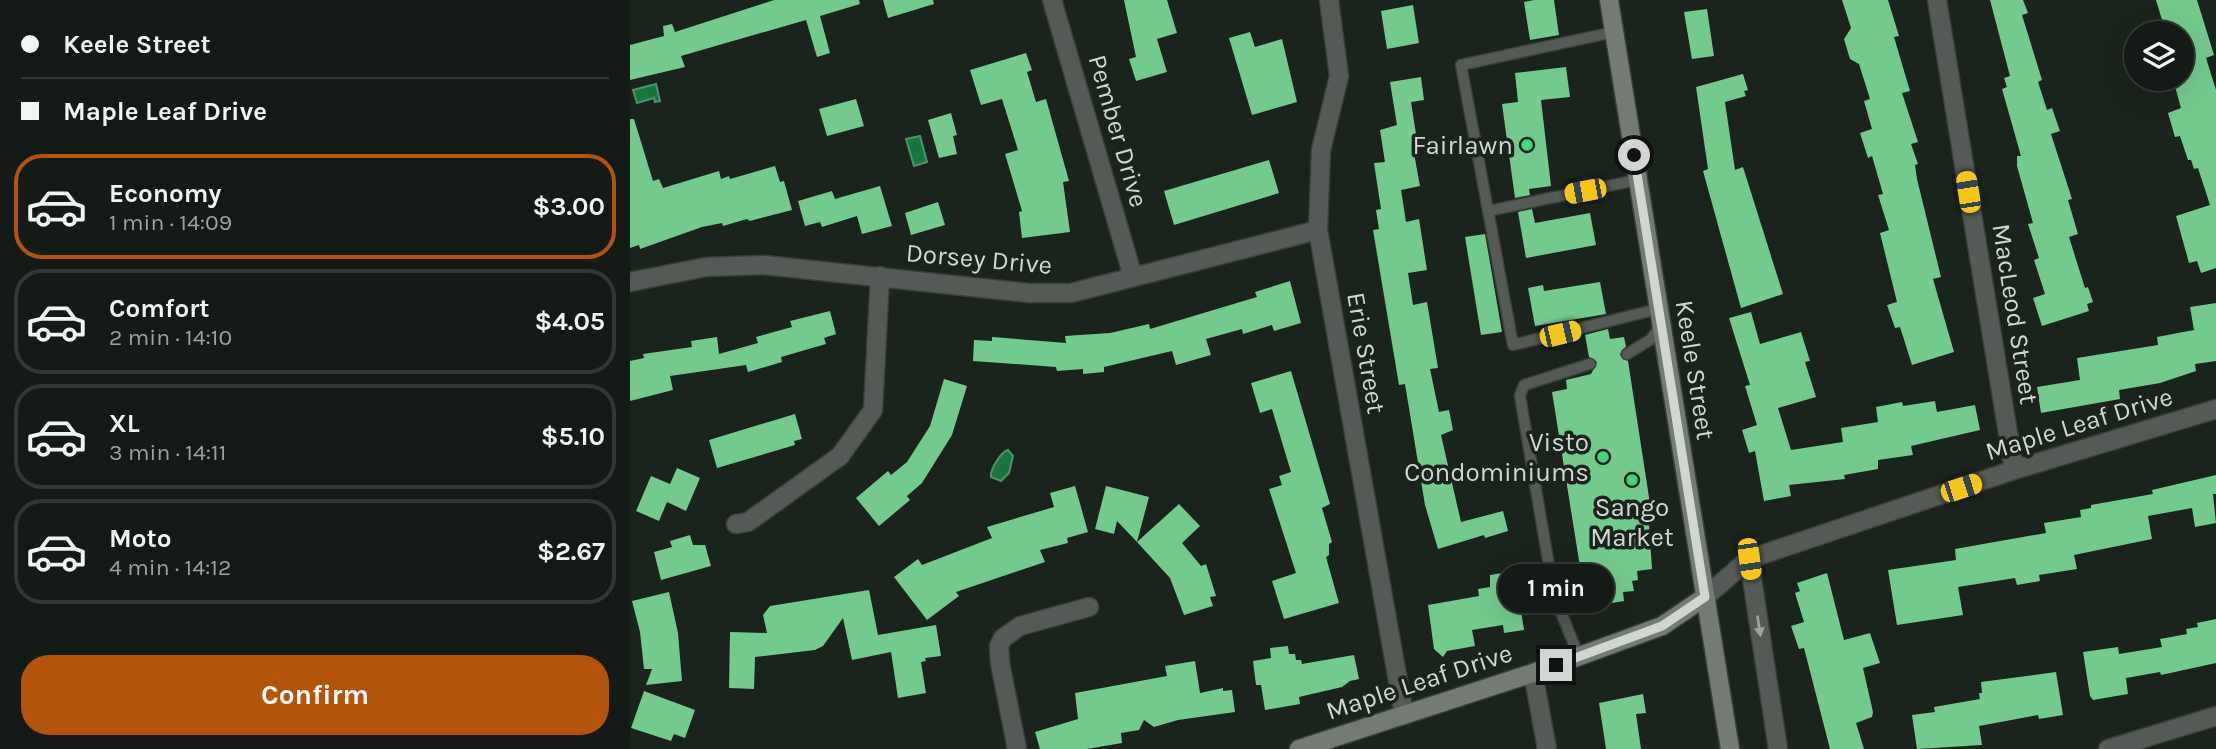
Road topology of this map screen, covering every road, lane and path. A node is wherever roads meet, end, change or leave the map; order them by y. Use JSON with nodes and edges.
{"nodes":[{"id":1,"x":1052,"y":0,"type":"edge"},
{"id":2,"x":1329,"y":0,"type":"edge"},
{"id":3,"x":1609,"y":0,"type":"edge"},
{"id":4,"x":1937,"y":0,"type":"edge"},
{"id":5,"x":1614,"y":32,"type":"junction"},
{"id":6,"x":1637,"y":180,"type":"junction"},
{"id":7,"x":1488,"y":211,"type":"junction"},
{"id":8,"x":1318,"y":230,"type":"junction"},
{"id":9,"x":880,"y":276,"type":"junction"},
{"id":10,"x":1133,"y":277,"type":"junction"},
{"id":11,"x":630,"y":282,"type":"edge"},
{"id":12,"x":1660,"y":318,"type":"junction"},
{"id":13,"x":1627,"y":354,"type":"dead end"},
{"id":14,"x":1590,"y":364,"type":"dead end"},
{"id":15,"x":2216,"y":409,"type":"edge"},
{"id":16,"x":2014,"y":471,"type":"junction"},
{"id":17,"x":736,"y":524,"type":"dead end"},
{"id":18,"x":1749,"y":559,"type":"junction"},
{"id":19,"x":1705,"y":597,"type":"junction"},
{"id":20,"x":1089,"y":607,"type":"dead end"},
{"id":21,"x":1579,"y":657,"type":"junction"},
{"id":22,"x":1533,"y":673,"type":"junction"},
{"id":23,"x":1404,"y":715,"type":"junction"},
{"id":24,"x":2216,"y":716,"type":"edge"},
{"id":25,"x":1017,"y":749,"type":"edge"},
{"id":26,"x":1299,"y":749,"type":"edge"},
{"id":27,"x":1546,"y":749,"type":"edge"},
{"id":28,"x":1730,"y":749,"type":"edge"},
{"id":29,"x":1778,"y":749,"type":"edge"},
{"id":30,"x":2108,"y":749,"type":"edge"}],
"edges":[{"from":1,"to":10,"type":"street","name":"Pember Drive"},
{"from":2,"to":8,"type":"street","name":"Erie Street"},
{"from":3,"to":5,"type":"main road","name":"Keele Street"},
{"from":4,"to":16,"type":"street","name":"MacLeod Street"},
{"from":5,"to":6,"type":"main road","name":"Keele Street"},
{"from":5,"to":7,"type":"lane"},
{"from":6,"to":7,"type":"lane"},
{"from":6,"to":12,"type":"main road","name":"Keele Street"},
{"from":7,"to":12,"type":"lane"},
{"from":8,"to":10,"type":"street","name":"Dorsey Drive"},
{"from":8,"to":23,"type":"street","name":"Erie Street"},
{"from":9,"to":10,"type":"street","name":"Dorsey Drive"},
{"from":9,"to":11,"type":"street","name":"Dorsey Drive"},
{"from":9,"to":17,"type":"street"},
{"from":12,"to":13,"type":"lane"},
{"from":12,"to":19,"type":"main road","name":"Keele Street"},
{"from":14,"to":21,"type":"lane"},
{"from":15,"to":16,"type":"street","name":"Maple Leaf Drive"},
{"from":16,"to":18,"type":"street","name":"Maple Leaf Drive"},
{"from":18,"to":19,"type":"street","name":"Maple Leaf Drive"},
{"from":18,"to":29,"type":"street","one_way":true},
{"from":19,"to":21,"type":"main road","name":"Maple Leaf Drive"},
{"from":19,"to":28,"type":"main road","name":"Keele Street"},
{"from":20,"to":25,"type":"street"},
{"from":21,"to":22,"type":"main road","name":"Maple Leaf Drive"},
{"from":22,"to":23,"type":"main road","name":"Maple Leaf Drive"},
{"from":22,"to":27,"type":"street"},
{"from":23,"to":26,"type":"main road","name":"Maple Leaf Drive"},
{"from":24,"to":30,"type":"street"}]}
